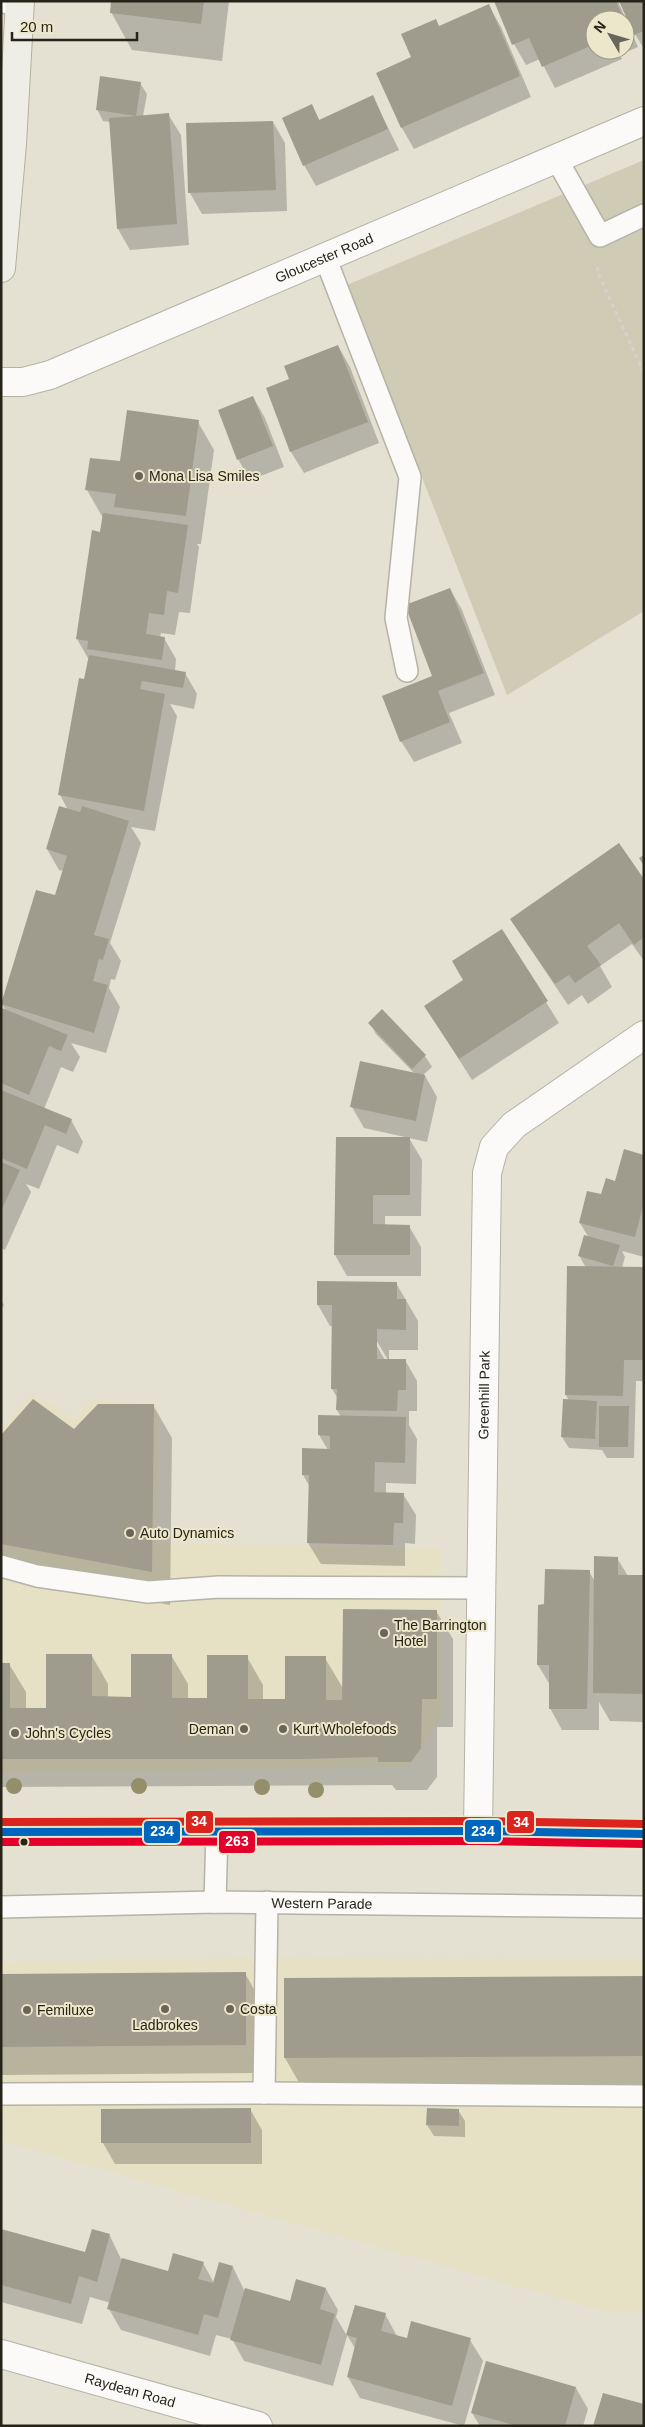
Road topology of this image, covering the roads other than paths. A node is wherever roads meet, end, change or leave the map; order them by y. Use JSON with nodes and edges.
{"nodes":[{"id":1,"x":14,"y":3,"type":"edge"},
{"id":2,"x":644,"y":122,"type":"edge"},
{"id":3,"x":7,"y":144,"type":"edge"},
{"id":4,"x":556,"y":158,"type":"junction"},
{"id":5,"x":644,"y":215,"type":"edge"},
{"id":6,"x":325,"y":257,"type":"junction"},
{"id":7,"x":1,"y":268,"type":"edge"},
{"id":8,"x":1,"y":382,"type":"edge"},
{"id":9,"x":407,"y":671,"type":"dead end"},
{"id":10,"x":644,"y":1035,"type":"edge"},
{"id":11,"x":1,"y":1566,"type":"edge"},
{"id":12,"x":480,"y":1588,"type":"junction"},
{"id":13,"x":217,"y":1831,"type":"junction"},
{"id":14,"x":478,"y":1831,"type":"junction"},
{"id":15,"x":1,"y":1832,"type":"edge"},
{"id":16,"x":644,"y":1834,"type":"edge"},
{"id":17,"x":215,"y":1902,"type":"junction"},
{"id":18,"x":267,"y":1902,"type":"junction"},
{"id":19,"x":1,"y":1907,"type":"edge"},
{"id":20,"x":644,"y":1908,"type":"edge"},
{"id":21,"x":264,"y":2093,"type":"junction"},
{"id":22,"x":1,"y":2094,"type":"edge"},
{"id":23,"x":644,"y":2096,"type":"edge"},
{"id":24,"x":1,"y":2354,"type":"edge"},
{"id":25,"x":258,"y":2426,"type":"edge"}],
"edges":[{"from":1,"to":3,"type":"main road"},
{"from":2,"to":4,"type":"street","name":"Gloucester Road"},
{"from":3,"to":7,"type":"main road"},
{"from":4,"to":5,"type":"lane"},
{"from":4,"to":6,"type":"street","name":"Gloucester Road"},
{"from":6,"to":8,"type":"street","name":"Gloucester Road"},
{"from":6,"to":9,"type":"lane"},
{"from":10,"to":12,"type":"street","name":"Greenhill Park"},
{"from":11,"to":12,"type":"lane"},
{"from":12,"to":14,"type":"street","name":"Greenhill Park"},
{"from":13,"to":14,"type":"main road"},
{"from":13,"to":15,"type":"main road"},
{"from":13,"to":17,"type":"lane"},
{"from":14,"to":16,"type":"main road"},
{"from":17,"to":18,"type":"lane","name":"Western Parade"},
{"from":17,"to":19,"type":"lane","name":"Western Parade"},
{"from":18,"to":20,"type":"lane","name":"Western Parade"},
{"from":18,"to":21,"type":"lane"},
{"from":21,"to":22,"type":"lane"},
{"from":21,"to":23,"type":"lane"},
{"from":24,"to":25,"type":"street","name":"Raydean Road"}]}
